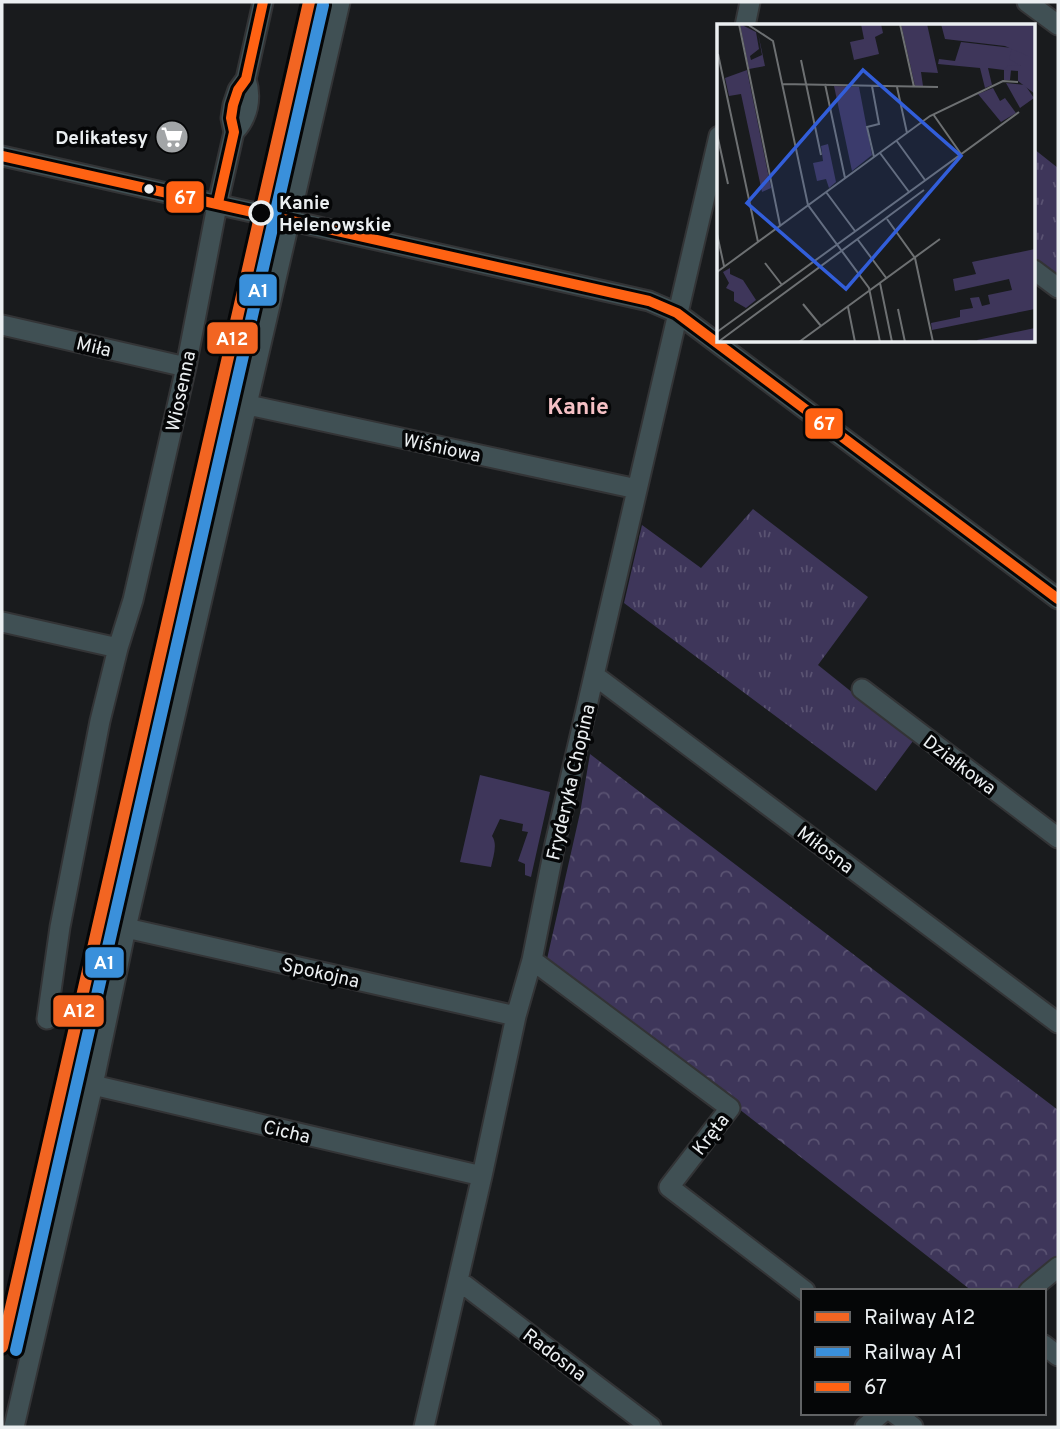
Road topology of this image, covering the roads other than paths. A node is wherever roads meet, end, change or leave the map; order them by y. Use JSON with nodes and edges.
{"nodes":[{"id":1,"x":263,"y":2,"type":"edge"},
{"id":2,"x":340,"y":2,"type":"edge"},
{"id":3,"x":750,"y":2,"type":"edge"},
{"id":4,"x":1027,"y":2,"type":"edge"},
{"id":5,"x":745,"y":24,"type":"edge"},
{"id":6,"x":1058,"y":26,"type":"edge"},
{"id":7,"x":717,"y":144,"type":"edge"},
{"id":8,"x":2,"y":156,"type":"edge"},
{"id":9,"x":218,"y":203,"type":"junction"},
{"id":10,"x":290,"y":220,"type":"junction"},
{"id":11,"x":1036,"y":272,"type":"edge"},
{"id":12,"x":1058,"y":288,"type":"edge"},
{"id":13,"x":677,"y":313,"type":"junction"},
{"id":14,"x":2,"y":325,"type":"edge"},
{"id":15,"x":186,"y":367,"type":"junction"},
{"id":16,"x":248,"y":405,"type":"junction"},
{"id":17,"x":637,"y":489,"type":"junction"},
{"id":18,"x":1058,"y":599,"type":"edge"},
{"id":19,"x":2,"y":622,"type":"edge"},
{"id":20,"x":118,"y":648,"type":"junction"},
{"id":21,"x":594,"y":675,"type":"junction"},
{"id":22,"x":862,"y":689,"type":"dead end"},
{"id":23,"x":1058,"y":838,"type":"edge"},
{"id":24,"x":126,"y":928,"type":"junction"},
{"id":25,"x":532,"y":960,"type":"junction"},
{"id":26,"x":516,"y":1016,"type":"junction"},
{"id":27,"x":47,"y":1019,"type":"dead end"},
{"id":28,"x":1058,"y":1023,"type":"edge"},
{"id":29,"x":93,"y":1085,"type":"junction"},
{"id":30,"x":482,"y":1176,"type":"junction"},
{"id":31,"x":1058,"y":1267,"type":"edge"},
{"id":32,"x":458,"y":1280,"type":"junction"},
{"id":33,"x":801,"y":1289,"type":"edge"},
{"id":34,"x":1031,"y":1289,"type":"edge"},
{"id":35,"x":880,"y":1415,"type":"edge"},
{"id":36,"x":897,"y":1415,"type":"edge"},
{"id":37,"x":14,"y":1427,"type":"edge"},
{"id":38,"x":424,"y":1427,"type":"edge"},
{"id":39,"x":651,"y":1427,"type":"edge"},
{"id":40,"x":865,"y":1427,"type":"edge"},
{"id":41,"x":913,"y":1427,"type":"edge"}],
"edges":[{"from":1,"to":9,"type":"street","name":"Wiosenna"},
{"from":2,"to":10,"type":"street"},
{"from":3,"to":5,"type":"street"},
{"from":4,"to":6,"type":"street"},
{"from":7,"to":13,"type":"street","name":"Fryderyka Chopina"},
{"from":8,"to":9,"type":"street"},
{"from":9,"to":10,"type":"street"},
{"from":9,"to":15,"type":"street","name":"Wiosenna"},
{"from":10,"to":13,"type":"street"},
{"from":10,"to":16,"type":"street"},
{"from":11,"to":12,"type":"street"},
{"from":13,"to":17,"type":"street","name":"Fryderyka Chopina"},
{"from":13,"to":18,"type":"street"},
{"from":14,"to":15,"type":"street","name":"Miła"},
{"from":15,"to":20,"type":"street","name":"Wiosenna"},
{"from":16,"to":17,"type":"street","name":"Wiśniowa"},
{"from":16,"to":24,"type":"street"},
{"from":17,"to":21,"type":"street","name":"Fryderyka Chopina"},
{"from":19,"to":20,"type":"street"},
{"from":20,"to":27,"type":"street","name":"Wiosenna"},
{"from":21,"to":25,"type":"street","name":"Fryderyka Chopina"},
{"from":21,"to":28,"type":"street","name":"Miłosna"},
{"from":22,"to":23,"type":"street","name":"Działkowa"},
{"from":24,"to":26,"type":"street","name":"Spokojna"},
{"from":24,"to":29,"type":"street"},
{"from":25,"to":26,"type":"street","name":"Fryderyka Chopina"},
{"from":25,"to":33,"type":"street","name":"Kręta"},
{"from":26,"to":30,"type":"street","name":"Fryderyka Chopina"},
{"from":29,"to":30,"type":"street","name":"Cicha"},
{"from":29,"to":37,"type":"street"},
{"from":30,"to":32,"type":"street","name":"Fryderyka Chopina"},
{"from":31,"to":34,"type":"street"},
{"from":32,"to":38,"type":"street","name":"Fryderyka Chopina"},
{"from":32,"to":39,"type":"street","name":"Radosna"},
{"from":35,"to":40,"type":"street"},
{"from":36,"to":41,"type":"street"}]}
